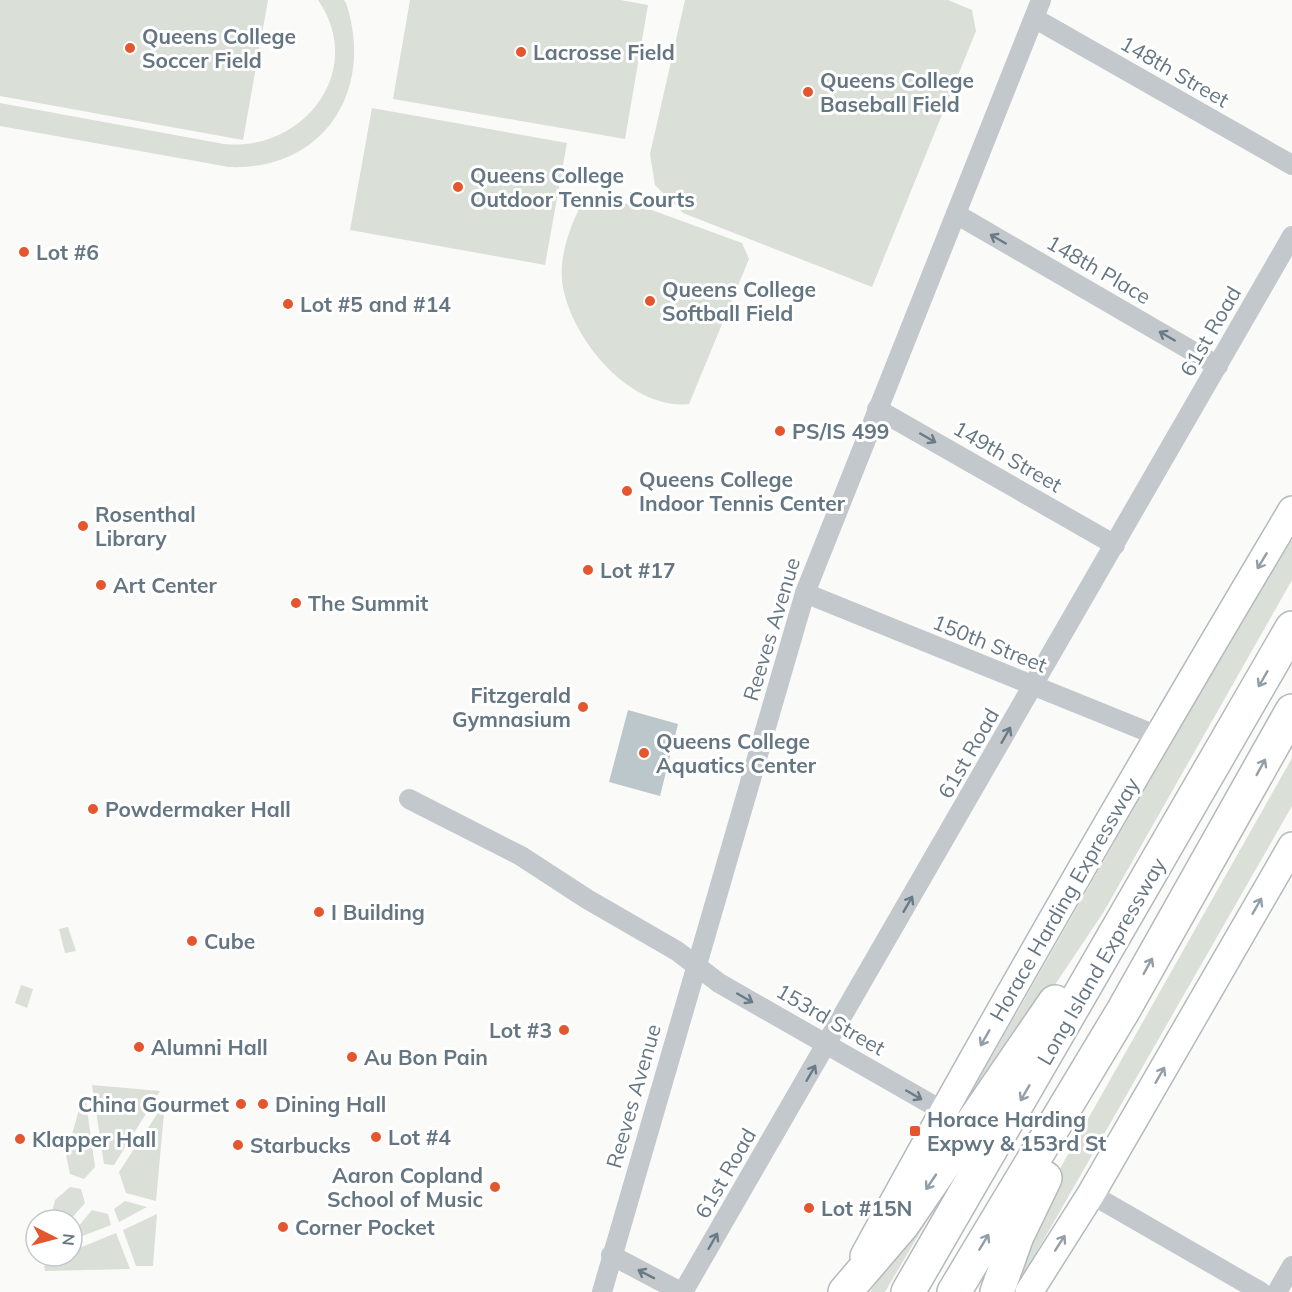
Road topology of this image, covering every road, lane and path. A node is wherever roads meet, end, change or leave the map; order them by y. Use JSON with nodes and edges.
{"nodes":[{"id":1,"x":1038,"y":9,"type":"edge"},
{"id":2,"x":1292,"y":165,"type":"edge"},
{"id":3,"x":956,"y":214,"type":"junction"},
{"id":4,"x":1292,"y":236,"type":"edge"},
{"id":5,"x":1218,"y":366,"type":"junction"},
{"id":6,"x":877,"y":409,"type":"junction"},
{"id":7,"x":1292,"y":510,"type":"edge"},
{"id":8,"x":1115,"y":545,"type":"junction"},
{"id":9,"x":805,"y":593,"type":"junction"},
{"id":10,"x":1292,"y":628,"type":"edge"},
{"id":11,"x":1034,"y":687,"type":"junction"},
{"id":12,"x":1292,"y":711,"type":"edge"},
{"id":13,"x":1158,"y":736,"type":"junction"},
{"id":14,"x":408,"y":799,"type":"dead end"},
{"id":15,"x":1292,"y":846,"type":"edge"},
{"id":16,"x":1139,"y":897,"type":"junction"},
{"id":17,"x":696,"y":966,"type":"junction"},
{"id":18,"x":1123,"y":1011,"type":"junction"},
{"id":19,"x":827,"y":1045,"type":"junction"},
{"id":20,"x":943,"y":1111,"type":"junction"},
{"id":21,"x":1091,"y":1194,"type":"junction"},
{"id":22,"x":611,"y":1256,"type":"junction"},
{"id":23,"x":1292,"y":1266,"type":"edge"},
{"id":24,"x":602,"y":1292,"type":"edge"},
{"id":25,"x":682,"y":1292,"type":"edge"},
{"id":26,"x":845,"y":1292,"type":"edge"},
{"id":27,"x":908,"y":1292,"type":"edge"},
{"id":28,"x":954,"y":1292,"type":"edge"},
{"id":29,"x":997,"y":1292,"type":"edge"},
{"id":30,"x":1029,"y":1292,"type":"edge"},
{"id":31,"x":1261,"y":1292,"type":"edge"},
{"id":32,"x":1277,"y":1292,"type":"edge"}],
"edges":[{"from":1,"to":2,"type":"street","name":"148th Street"},
{"from":1,"to":3,"type":"street","name":"Reeves Avenue"},
{"from":5,"to":3,"type":"street","name":"148th Place","one_way":true},
{"from":3,"to":6,"type":"street","name":"Reeves Avenue"},
{"from":4,"to":5,"type":"street","name":"61st Road"},
{"from":5,"to":8,"type":"street","name":"61st Road"},
{"from":6,"to":8,"type":"street","name":"149th Street","one_way":true},
{"from":6,"to":9,"type":"street","name":"Reeves Avenue"},
{"from":7,"to":13,"type":"main road","name":"Horace Harding Expressway","one_way":true},
{"from":8,"to":11,"type":"street","name":"61st Road"},
{"from":9,"to":11,"type":"street","name":"150th Street"},
{"from":9,"to":17,"type":"street","name":"Reeves Avenue"},
{"from":10,"to":16,"type":"highway","name":"Long Island Expressway","one_way":true},
{"from":11,"to":13,"type":"street","name":"150th Street"},
{"from":19,"to":11,"type":"street","name":"61st Road","one_way":true},
{"from":18,"to":12,"type":"highway","name":"Long Island Expressway","one_way":true},
{"from":13,"to":20,"type":"main road","name":"Horace Harding Expressway","one_way":true},
{"from":14,"to":17,"type":"street","name":"153rd Street"},
{"from":21,"to":15,"type":"main road","one_way":true},
{"from":16,"to":26,"type":"highway","one_way":true},
{"from":16,"to":27,"type":"highway","name":"Long Island Expressway","one_way":true},
{"from":17,"to":19,"type":"street","name":"153rd Street","one_way":true},
{"from":17,"to":22,"type":"street","name":"Reeves Avenue"},
{"from":28,"to":18,"type":"highway","name":"Long Island Expressway","one_way":true},
{"from":18,"to":29,"type":"highway"},
{"from":19,"to":20,"type":"street","name":"153rd Street","one_way":true},
{"from":25,"to":19,"type":"street","name":"61st Road","one_way":true},
{"from":20,"to":26,"type":"main road","name":"Horace Harding Expressway"},
{"from":30,"to":21,"type":"main road","one_way":true},
{"from":21,"to":31,"type":"street"},
{"from":22,"to":24,"type":"street","name":"Reeves Avenue"},
{"from":25,"to":22,"type":"street","one_way":true},
{"from":23,"to":32,"type":"street"}]}
